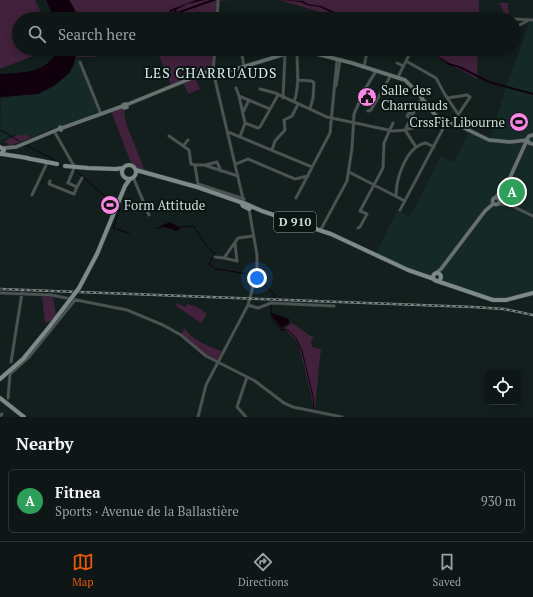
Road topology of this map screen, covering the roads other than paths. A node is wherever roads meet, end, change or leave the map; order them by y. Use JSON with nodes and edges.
{"nodes":[{"id":1,"x":218,"y":1,"type":"edge"},
{"id":2,"x":217,"y":12,"type":"edge"},
{"id":3,"x":522,"y":19,"type":"joint"},
{"id":4,"x":533,"y":20,"type":"edge"},
{"id":5,"x":528,"y":21,"type":"junction"},
{"id":6,"x":521,"y":24,"type":"joint"},
{"id":7,"x":214,"y":56,"type":"edge"},
{"id":8,"x":242,"y":56,"type":"edge"},
{"id":9,"x":279,"y":56,"type":"edge"},
{"id":10,"x":285,"y":56,"type":"edge"},
{"id":11,"x":297,"y":56,"type":"edge"},
{"id":12,"x":326,"y":56,"type":"edge"},
{"id":13,"x":366,"y":56,"type":"edge"},
{"id":14,"x":408,"y":56,"type":"edge"},
{"id":15,"x":339,"y":59,"type":"junction"},
{"id":16,"x":406,"y":61,"type":"junction"},
{"id":17,"x":80,"y":62,"type":"dead end"},
{"id":18,"x":397,"y":63,"type":"dead end"},
{"id":19,"x":364,"y":66,"type":"junction"},
{"id":20,"x":403,"y":66,"type":"junction"},
{"id":21,"x":244,"y":67,"type":"junction"},
{"id":22,"x":377,"y":70,"type":"junction"},
{"id":23,"x":213,"y":71,"type":"junction"},
{"id":24,"x":391,"y":75,"type":"junction"},
{"id":25,"x":398,"y":77,"type":"junction"},
{"id":26,"x":298,"y":80,"type":"junction"},
{"id":27,"x":236,"y":88,"type":"dead end"},
{"id":28,"x":260,"y":89,"type":"dead end"},
{"id":29,"x":278,"y":95,"type":"junction"},
{"id":30,"x":238,"y":96,"type":"junction"},
{"id":31,"x":284,"y":98,"type":"junction"},
{"id":32,"x":447,"y":98,"type":"junction"},
{"id":33,"x":423,"y":99,"type":"junction"},
{"id":34,"x":249,"y":100,"type":"junction"},
{"id":35,"x":294,"y":102,"type":"junction"},
{"id":36,"x":298,"y":104,"type":"junction"},
{"id":37,"x":270,"y":109,"type":"junction"},
{"id":38,"x":310,"y":109,"type":"junction"},
{"id":39,"x":368,"y":111,"type":"dead end"},
{"id":40,"x":243,"y":112,"type":"junction"},
{"id":41,"x":101,"y":114,"type":"junction"},
{"id":42,"x":458,"y":114,"type":"junction"},
{"id":43,"x":332,"y":118,"type":"junction"},
{"id":44,"x":447,"y":122,"type":"junction"},
{"id":45,"x":245,"y":123,"type":"junction"},
{"id":46,"x":354,"y":123,"type":"junction"},
{"id":47,"x":393,"y":123,"type":"dead end"},
{"id":48,"x":452,"y":124,"type":"junction"},
{"id":49,"x":414,"y":127,"type":"dead end"},
{"id":50,"x":390,"y":130,"type":"junction"},
{"id":51,"x":405,"y":130,"type":"junction"},
{"id":52,"x":54,"y":131,"type":"junction"},
{"id":53,"x":228,"y":132,"type":"junction"},
{"id":54,"x":533,"y":135,"type":"edge"},
{"id":55,"x":169,"y":136,"type":"dead end"},
{"id":56,"x":240,"y":137,"type":"junction"},
{"id":57,"x":188,"y":140,"type":"dead end"},
{"id":58,"x":530,"y":143,"type":"edge"},
{"id":59,"x":524,"y":144,"type":"junction"},
{"id":60,"x":183,"y":146,"type":"junction"},
{"id":61,"x":416,"y":147,"type":"junction"},
{"id":62,"x":434,"y":147,"type":"junction"},
{"id":63,"x":272,"y":150,"type":"junction"},
{"id":64,"x":3,"y":152,"type":"edge"},
{"id":65,"x":48,"y":163,"type":"junction"},
{"id":66,"x":236,"y":164,"type":"junction"},
{"id":67,"x":195,"y":165,"type":"junction"},
{"id":68,"x":204,"y":165,"type":"junction"},
{"id":69,"x":77,"y":167,"type":"junction"},
{"id":70,"x":312,"y":167,"type":"junction"},
{"id":71,"x":123,"y":168,"type":"junction"},
{"id":72,"x":116,"y":169,"type":"junction"},
{"id":73,"x":221,"y":171,"type":"junction"},
{"id":74,"x":349,"y":172,"type":"junction"},
{"id":75,"x":123,"y":175,"type":"junction"},
{"id":76,"x":134,"y":175,"type":"junction"},
{"id":77,"x":308,"y":176,"type":"junction"},
{"id":78,"x":239,"y":177,"type":"junction"},
{"id":79,"x":82,"y":178,"type":"dead end"},
{"id":80,"x":50,"y":181,"type":"dead end"},
{"id":81,"x":373,"y":185,"type":"junction"},
{"id":82,"x":77,"y":186,"type":"junction"},
{"id":83,"x":32,"y":195,"type":"dead end"},
{"id":84,"x":396,"y":196,"type":"junction"},
{"id":85,"x":296,"y":198,"type":"dead end"},
{"id":86,"x":120,"y":201,"type":"junction"},
{"id":87,"x":405,"y":201,"type":"junction"},
{"id":88,"x":498,"y":201,"type":"junction"},
{"id":89,"x":243,"y":202,"type":"junction"},
{"id":90,"x":493,"y":204,"type":"junction"},
{"id":91,"x":250,"y":208,"type":"junction"},
{"id":92,"x":400,"y":210,"type":"dead end"},
{"id":93,"x":150,"y":215,"type":"dead end"},
{"id":94,"x":533,"y":216,"type":"edge"},
{"id":95,"x":358,"y":228,"type":"dead end"},
{"id":96,"x":320,"y":231,"type":"junction"},
{"id":97,"x":253,"y":236,"type":"junction"},
{"id":98,"x":235,"y":242,"type":"junction"},
{"id":99,"x":215,"y":257,"type":"dead end"},
{"id":100,"x":224,"y":258,"type":"junction"},
{"id":101,"x":437,"y":277,"type":"junction"},
{"id":102,"x":0,"y":293,"type":"edge"},
{"id":103,"x":22,"y":293,"type":"junction"},
{"id":104,"x":533,"y":294,"type":"edge"},
{"id":105,"x":75,"y":300,"type":"junction"},
{"id":106,"x":248,"y":305,"type":"junction"},
{"id":107,"x":334,"y":306,"type":"dead end"},
{"id":108,"x":11,"y":362,"type":"dead end"},
{"id":109,"x":218,"y":362,"type":"junction"},
{"id":110,"x":247,"y":377,"type":"junction"},
{"id":111,"x":0,"y":379,"type":"edge"},
{"id":112,"x":0,"y":398,"type":"edge"},
{"id":113,"x":8,"y":398,"type":"dead end"},
{"id":114,"x":0,"y":401,"type":"edge"},
{"id":115,"x":12,"y":406,"type":"junction"},
{"id":116,"x":24,"y":417,"type":"edge"},
{"id":117,"x":198,"y":417,"type":"edge"},
{"id":118,"x":246,"y":417,"type":"edge"},
{"id":119,"x":342,"y":417,"type":"edge"}],
"edges":[{"from":1,"to":2,"type":"street"},
{"from":3,"to":5,"type":"street"},
{"from":3,"to":6,"type":"street"},
{"from":4,"to":5,"type":"street"},
{"from":5,"to":6,"type":"street"},
{"from":7,"to":23,"type":"street"},
{"from":8,"to":21,"type":"street"},
{"from":9,"to":21,"type":"street"},
{"from":10,"to":31,"type":"street"},
{"from":11,"to":26,"type":"street"},
{"from":12,"to":15,"type":"street"},
{"from":13,"to":19,"type":"street"},
{"from":14,"to":16,"type":"street"},
{"from":15,"to":19,"type":"street"},
{"from":15,"to":43,"type":"street"},
{"from":16,"to":20,"type":"street"},
{"from":16,"to":32,"type":"street"},
{"from":17,"to":41,"type":"street"},
{"from":18,"to":20,"type":"street"},
{"from":19,"to":22,"type":"street"},
{"from":20,"to":25,"type":"street"},
{"from":21,"to":23,"type":"street"},
{"from":22,"to":24,"type":"street"},
{"from":22,"to":46,"type":"street"},
{"from":23,"to":41,"type":"street"},
{"from":23,"to":53,"type":"street"},
{"from":24,"to":25,"type":"street"},
{"from":24,"to":39,"type":"street"},
{"from":25,"to":33,"type":"street"},
{"from":26,"to":35,"type":"street"},
{"from":26,"to":38,"type":"street"},
{"from":27,"to":30,"type":"street"},
{"from":28,"to":29,"type":"street"},
{"from":29,"to":31,"type":"street"},
{"from":29,"to":37,"type":"street"},
{"from":30,"to":34,"type":"street"},
{"from":30,"to":40,"type":"street"},
{"from":31,"to":35,"type":"street"},
{"from":32,"to":42,"type":"street"},
{"from":32,"to":42,"type":"street"},
{"from":33,"to":44,"type":"street"},
{"from":33,"to":51,"type":"street"},
{"from":34,"to":37,"type":"street"},
{"from":34,"to":40,"type":"street"},
{"from":35,"to":36,"type":"street"},
{"from":36,"to":38,"type":"street"},
{"from":36,"to":63,"type":"street"},
{"from":37,"to":45,"type":"street"},
{"from":38,"to":43,"type":"street"},
{"from":40,"to":45,"type":"street"},
{"from":41,"to":52,"type":"street"},
{"from":42,"to":48,"type":"street"},
{"from":43,"to":46,"type":"street"},
{"from":43,"to":70,"type":"street"},
{"from":44,"to":48,"type":"street"},
{"from":44,"to":62,"type":"street"},
{"from":45,"to":56,"type":"street"},
{"from":46,"to":50,"type":"street"},
{"from":46,"to":74,"type":"street"},
{"from":47,"to":50,"type":"street"},
{"from":48,"to":59,"type":"street"},
{"from":49,"to":51,"type":"street"},
{"from":50,"to":51,"type":"street"},
{"from":50,"to":81,"type":"street"},
{"from":51,"to":61,"type":"street"},
{"from":52,"to":64,"type":"street"},
{"from":52,"to":69,"type":"street"},
{"from":53,"to":56,"type":"street"},
{"from":53,"to":66,"type":"street"},
{"from":54,"to":58,"type":"street"},
{"from":55,"to":60,"type":"street"},
{"from":56,"to":63,"type":"street"},
{"from":57,"to":60,"type":"street"},
{"from":58,"to":59,"type":"street"},
{"from":59,"to":88,"type":"street"},
{"from":60,"to":67,"type":"street"},
{"from":61,"to":62,"type":"street"},
{"from":61,"to":84,"type":"street"},
{"from":62,"to":87,"type":"street"},
{"from":63,"to":70,"type":"street"},
{"from":64,"to":65,"type":"main road"},
{"from":65,"to":69,"type":"main road"},
{"from":65,"to":83,"type":"street"},
{"from":66,"to":77,"type":"street"},
{"from":66,"to":78,"type":"street"},
{"from":67,"to":68,"type":"street"},
{"from":67,"to":89,"type":"street"},
{"from":68,"to":73,"type":"street"},
{"from":68,"to":73,"type":"street"},
{"from":69,"to":72,"type":"main road"},
{"from":69,"to":82,"type":"street"},
{"from":70,"to":77,"type":"street"},
{"from":71,"to":72,"type":"main road"},
{"from":71,"to":75,"type":"main road"},
{"from":71,"to":76,"type":"main road"},
{"from":72,"to":75,"type":"main road"},
{"from":73,"to":78,"type":"street"},
{"from":74,"to":81,"type":"street"},
{"from":74,"to":96,"type":"street"},
{"from":75,"to":76,"type":"main road"},
{"from":75,"to":86,"type":"main road"},
{"from":76,"to":86,"type":"main road"},
{"from":76,"to":89,"type":"main road"},
{"from":76,"to":93,"type":"street"},
{"from":77,"to":85,"type":"street"},
{"from":78,"to":89,"type":"street"},
{"from":79,"to":82,"type":"street"},
{"from":80,"to":82,"type":"street"},
{"from":81,"to":84,"type":"street"},
{"from":81,"to":95,"type":"street"},
{"from":84,"to":87,"type":"street"},
{"from":86,"to":111,"type":"main road","bridge":true},
{"from":87,"to":92,"type":"street"},
{"from":88,"to":90,"type":"street"},
{"from":88,"to":90,"type":"street"},
{"from":88,"to":94,"type":"street"},
{"from":89,"to":91,"type":"main road"},
{"from":90,"to":101,"type":"street"},
{"from":91,"to":96,"type":"main road","number":"D 910"},
{"from":91,"to":97,"type":"street"},
{"from":96,"to":101,"type":"main road","number":"D 910"},
{"from":97,"to":98,"type":"street"},
{"from":97,"to":106,"type":"street"},
{"from":98,"to":100,"type":"street"},
{"from":98,"to":100,"type":"street"},
{"from":99,"to":100,"type":"street"},
{"from":101,"to":104,"type":"main road","number":"D 910"},
{"from":102,"to":103,"type":"street"},
{"from":103,"to":105,"type":"street"},
{"from":103,"to":108,"type":"street"},
{"from":105,"to":109,"type":"street"},
{"from":105,"to":113,"type":"street"},
{"from":106,"to":107,"type":"street"},
{"from":106,"to":109,"type":"street"},
{"from":109,"to":110,"type":"street"},
{"from":109,"to":117,"type":"street"},
{"from":110,"to":118,"type":"street"},
{"from":110,"to":119,"type":"street"},
{"from":112,"to":115,"type":"main road"},
{"from":114,"to":115,"type":"main road"},
{"from":115,"to":116,"type":"main road"}]}
